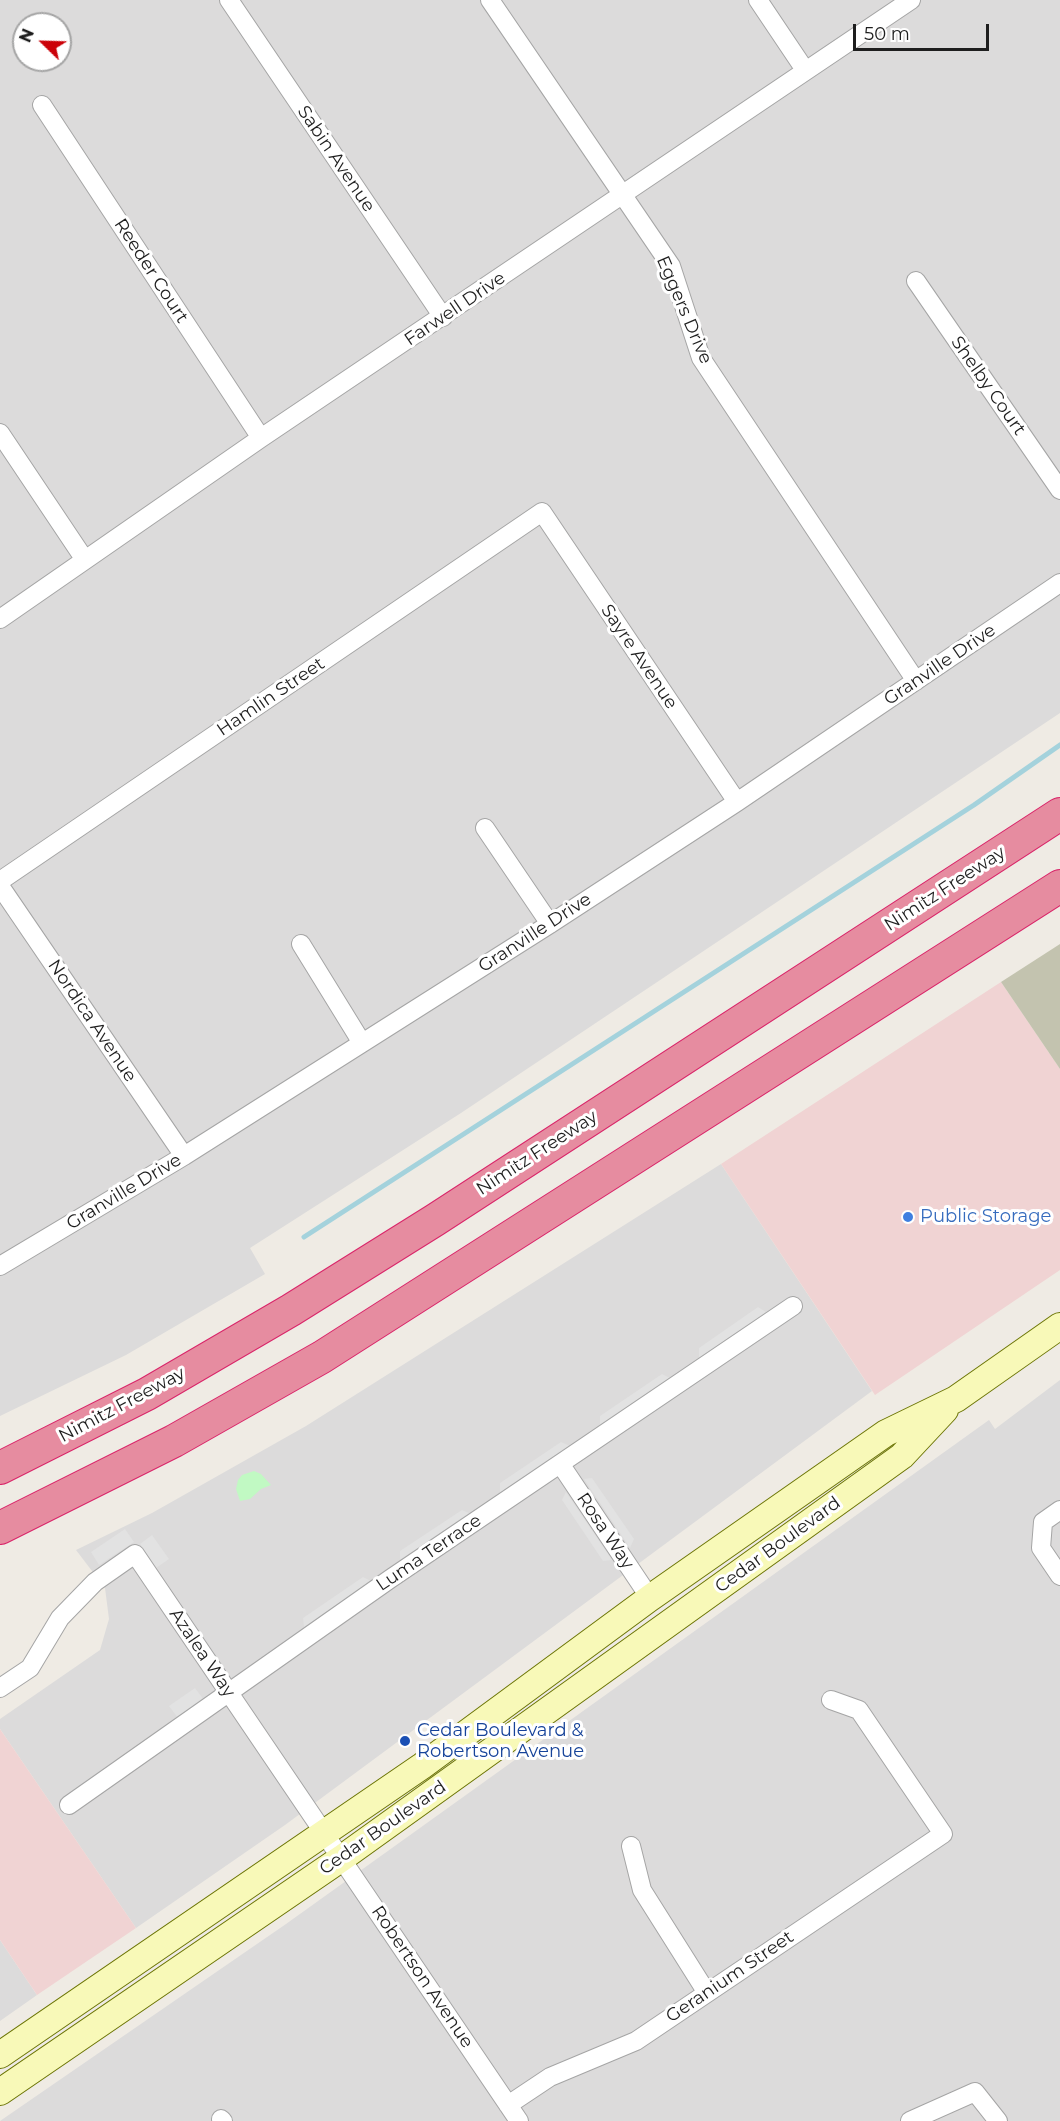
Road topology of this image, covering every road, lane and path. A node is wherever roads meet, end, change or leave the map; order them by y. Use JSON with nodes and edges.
{"nodes":[{"id":1,"x":229,"y":0,"type":"edge"},
{"id":2,"x":490,"y":0,"type":"edge"},
{"id":3,"x":758,"y":0,"type":"edge"},
{"id":4,"x":911,"y":0,"type":"edge"},
{"id":5,"x":805,"y":70,"type":"junction"},
{"id":6,"x":42,"y":105,"type":"dead end"},
{"id":7,"x":624,"y":194,"type":"junction"},
{"id":8,"x":916,"y":281,"type":"dead end"},
{"id":9,"x":443,"y":317,"type":"junction"},
{"id":10,"x":0,"y":434,"type":"edge"},
{"id":11,"x":261,"y":438,"type":"junction"},
{"id":12,"x":1060,"y":490,"type":"edge"},
{"id":13,"x":542,"y":512,"type":"joint"},
{"id":14,"x":85,"y":561,"type":"junction"},
{"id":15,"x":1060,"y":583,"type":"edge"},
{"id":16,"x":0,"y":620,"type":"edge"},
{"id":17,"x":916,"y":681,"type":"junction"},
{"id":18,"x":737,"y":802,"type":"junction"},
{"id":19,"x":1060,"y":814,"type":"edge"},
{"id":20,"x":485,"y":828,"type":"dead end"},
{"id":21,"x":0,"y":884,"type":"edge"},
{"id":22,"x":1060,"y":886,"type":"edge"},
{"id":23,"x":550,"y":924,"type":"junction"},
{"id":24,"x":301,"y":944,"type":"dead end"},
{"id":25,"x":363,"y":1043,"type":"junction"},
{"id":26,"x":184,"y":1156,"type":"junction"},
{"id":27,"x":0,"y":1266,"type":"edge"},
{"id":28,"x":793,"y":1306,"type":"dead end"},
{"id":29,"x":1060,"y":1326,"type":"edge"},
{"id":30,"x":956,"y":1399,"type":"junction"},
{"id":31,"x":561,"y":1465,"type":"junction"},
{"id":32,"x":0,"y":1468,"type":"edge"},
{"id":33,"x":1060,"y":1510,"type":"edge"},
{"id":34,"x":0,"y":1528,"type":"edge"},
{"id":35,"x":1060,"y":1576,"type":"edge"},
{"id":36,"x":650,"y":1598,"type":"junction"},
{"id":37,"x":0,"y":1688,"type":"edge"},
{"id":38,"x":229,"y":1693,"type":"junction"},
{"id":39,"x":831,"y":1700,"type":"dead end"},
{"id":40,"x":69,"y":1805,"type":"dead end"},
{"id":41,"x":325,"y":1833,"type":"junction"},
{"id":42,"x":631,"y":1846,"type":"dead end"},
{"id":43,"x":342,"y":1858,"type":"junction"},
{"id":44,"x":707,"y":1993,"type":"junction"},
{"id":45,"x":0,"y":2055,"type":"edge"},
{"id":46,"x":0,"y":2092,"type":"edge"},
{"id":47,"x":508,"y":2105,"type":"junction"},
{"id":48,"x":519,"y":2121,"type":"edge"},
{"id":49,"x":910,"y":2121,"type":"edge"},
{"id":50,"x":998,"y":2121,"type":"edge"}],
"edges":[{"from":1,"to":9,"type":"street","name":"Sabin Avenue"},
{"from":2,"to":7,"type":"street","name":"Eggers Drive"},
{"from":3,"to":5,"type":"street"},
{"from":4,"to":5,"type":"street","name":"Farwell Drive"},
{"from":5,"to":7,"type":"street","name":"Farwell Drive"},
{"from":6,"to":11,"type":"street","name":"Reeder Court"},
{"from":7,"to":9,"type":"street","name":"Farwell Drive"},
{"from":7,"to":17,"type":"street","name":"Eggers Drive"},
{"from":8,"to":12,"type":"street","name":"Shelby Court"},
{"from":9,"to":11,"type":"street","name":"Farwell Drive"},
{"from":10,"to":14,"type":"street"},
{"from":11,"to":14,"type":"street","name":"Farwell Drive"},
{"from":13,"to":18,"type":"street","name":"Sayre Avenue"},
{"from":13,"to":21,"type":"street","name":"Hamlin Street"},
{"from":14,"to":16,"type":"street","name":"Farwell Drive"},
{"from":15,"to":17,"type":"street","name":"Granville Drive"},
{"from":17,"to":18,"type":"street","name":"Granville Drive"},
{"from":18,"to":23,"type":"street","name":"Granville Drive"},
{"from":19,"to":32,"type":"highway","name":"Nimitz Freeway"},
{"from":20,"to":23,"type":"street"},
{"from":21,"to":26,"type":"street","name":"Nordica Avenue"},
{"from":22,"to":34,"type":"highway"},
{"from":23,"to":25,"type":"street","name":"Granville Drive"},
{"from":24,"to":25,"type":"street"},
{"from":25,"to":26,"type":"street","name":"Granville Drive"},
{"from":26,"to":27,"type":"street","name":"Granville Drive"},
{"from":28,"to":31,"type":"street","name":"Luma Terrace"},
{"from":29,"to":30,"type":"main road","name":"Cedar Boulevard"},
{"from":30,"to":36,"type":"main road","name":"Cedar Boulevard"},
{"from":30,"to":43,"type":"main road","name":"Cedar Boulevard"},
{"from":31,"to":36,"type":"street","name":"Rosa Way"},
{"from":31,"to":38,"type":"street","name":"Luma Terrace"},
{"from":33,"to":35,"type":"street"},
{"from":36,"to":41,"type":"main road","name":"Cedar Boulevard"},
{"from":37,"to":38,"type":"street","name":"Azalea Way"},
{"from":38,"to":40,"type":"street","name":"Luma Terrace"},
{"from":38,"to":41,"type":"street","name":"Azalea Way"},
{"from":39,"to":44,"type":"street","name":"Geranium Street"},
{"from":41,"to":43,"type":"street","name":"Robertson Avenue"},
{"from":41,"to":45,"type":"main road","name":"Cedar Boulevard"},
{"from":42,"to":44,"type":"street"},
{"from":43,"to":46,"type":"main road","name":"Cedar Boulevard"},
{"from":43,"to":47,"type":"street","name":"Robertson Avenue"},
{"from":44,"to":47,"type":"street","name":"Geranium Street"},
{"from":47,"to":48,"type":"street","name":"Robertson Avenue"},
{"from":49,"to":50,"type":"street"}]}
